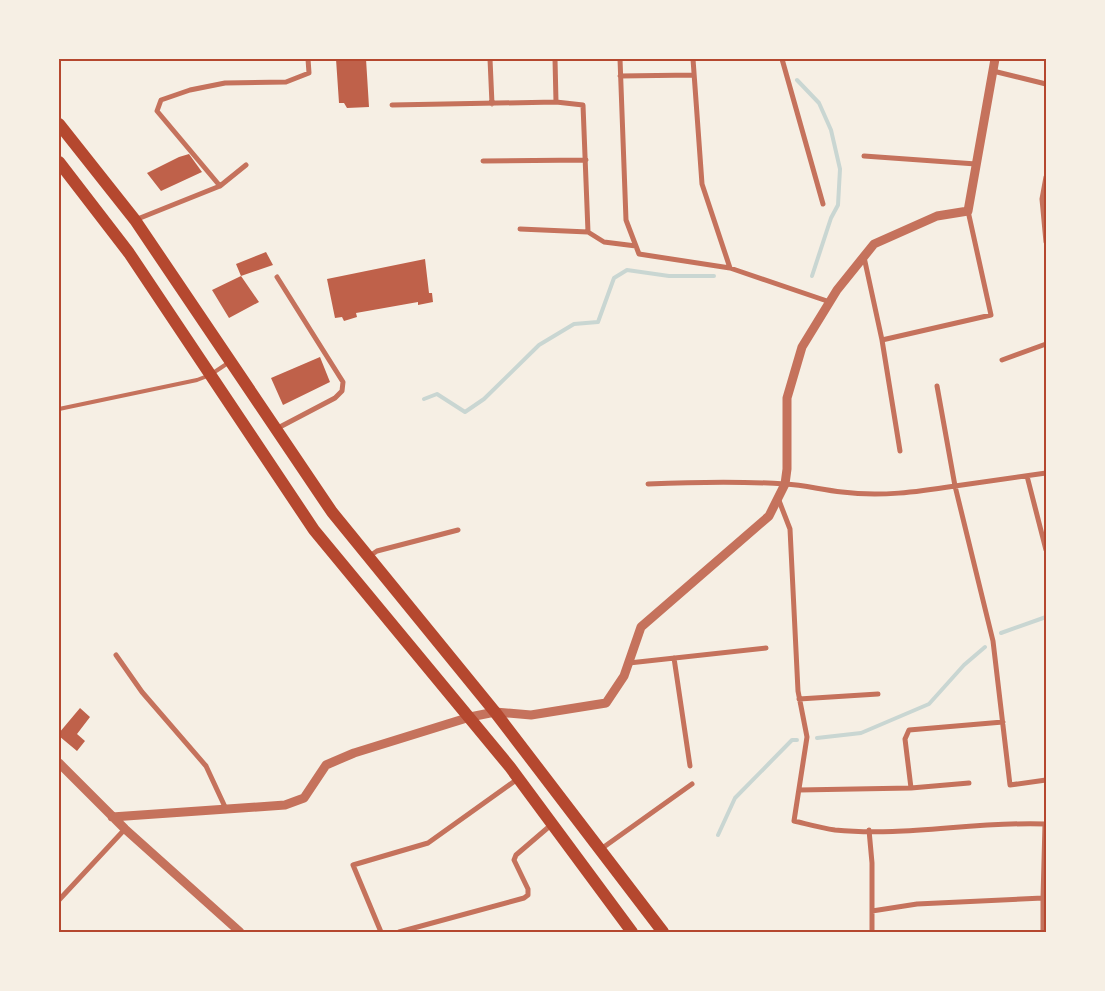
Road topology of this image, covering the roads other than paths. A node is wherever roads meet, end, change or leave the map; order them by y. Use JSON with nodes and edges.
{"nodes":[{"id":1,"x":308,"y":59,"type":"edge"},
{"id":2,"x":490,"y":59,"type":"edge"},
{"id":3,"x":554,"y":59,"type":"edge"},
{"id":4,"x":620,"y":59,"type":"edge"},
{"id":5,"x":693,"y":59,"type":"edge"},
{"id":6,"x":782,"y":59,"type":"edge"},
{"id":7,"x":995,"y":59,"type":"edge"},
{"id":8,"x":993,"y":71,"type":"junction"},
{"id":9,"x":694,"y":75,"type":"junction"},
{"id":10,"x":620,"y":76,"type":"junction"},
{"id":11,"x":1046,"y":84,"type":"edge"},
{"id":12,"x":556,"y":102,"type":"junction"},
{"id":13,"x":492,"y":104,"type":"junction"},
{"id":14,"x":392,"y":106,"type":"dead end"},
{"id":15,"x":59,"y":124,"type":"edge"},
{"id":16,"x":864,"y":156,"type":"dead end"},
{"id":17,"x":586,"y":160,"type":"junction"},
{"id":18,"x":484,"y":161,"type":"dead end"},
{"id":19,"x":59,"y":162,"type":"edge"},
{"id":20,"x":976,"y":164,"type":"junction"},
{"id":21,"x":246,"y":165,"type":"dead end"},
{"id":22,"x":1046,"y":178,"type":"edge"},
{"id":23,"x":220,"y":186,"type":"junction"},
{"id":24,"x":822,"y":204,"type":"dead end"},
{"id":25,"x":968,"y":211,"type":"junction"},
{"id":26,"x":135,"y":220,"type":"junction"},
{"id":27,"x":520,"y":229,"type":"dead end"},
{"id":28,"x":588,"y":232,"type":"junction"},
{"id":29,"x":1046,"y":242,"type":"edge"},
{"id":30,"x":636,"y":246,"type":"junction"},
{"id":31,"x":863,"y":256,"type":"junction"},
{"id":32,"x":730,"y":268,"type":"junction"},
{"id":33,"x":277,"y":277,"type":"dead end"},
{"id":34,"x":830,"y":302,"type":"junction"},
{"id":35,"x":882,"y":340,"type":"junction"},
{"id":36,"x":1046,"y":344,"type":"edge"},
{"id":37,"x":1002,"y":360,"type":"dead end"},
{"id":38,"x":230,"y":362,"type":"junction"},
{"id":39,"x":210,"y":375,"type":"junction"},
{"id":40,"x":937,"y":386,"type":"dead end"},
{"id":41,"x":59,"y":408,"type":"edge"},
{"id":42,"x":276,"y":429,"type":"junction"},
{"id":43,"x":900,"y":451,"type":"dead end"},
{"id":44,"x":1046,"y":472,"type":"edge"},
{"id":45,"x":1027,"y":476,"type":"junction"},
{"id":46,"x":648,"y":484,"type":"dead end"},
{"id":47,"x":784,"y":484,"type":"junction"},
{"id":48,"x":955,"y":486,"type":"junction"},
{"id":49,"x":778,"y":498,"type":"junction"},
{"id":50,"x":458,"y":530,"type":"dead end"},
{"id":51,"x":1046,"y":550,"type":"edge"},
{"id":52,"x":368,"y":557,"type":"junction"},
{"id":53,"x":766,"y":648,"type":"dead end"},
{"id":54,"x":116,"y":655,"type":"dead end"},
{"id":55,"x":674,"y":658,"type":"junction"},
{"id":56,"x":628,"y":663,"type":"junction"},
{"id":57,"x":878,"y":694,"type":"dead end"},
{"id":58,"x":799,"y":699,"type":"junction"},
{"id":59,"x":495,"y":712,"type":"junction"},
{"id":60,"x":470,"y":717,"type":"junction"},
{"id":61,"x":1003,"y":722,"type":"junction"},
{"id":62,"x":59,"y":763,"type":"edge"},
{"id":63,"x":690,"y":766,"type":"dead end"},
{"id":64,"x":518,"y":778,"type":"junction"},
{"id":65,"x":1046,"y":780,"type":"edge"},
{"id":66,"x":969,"y":783,"type":"dead end"},
{"id":67,"x":692,"y":784,"type":"dead end"},
{"id":68,"x":911,"y":788,"type":"junction"},
{"id":69,"x":799,"y":790,"type":"junction"},
{"id":70,"x":226,"y":809,"type":"junction"},
{"id":71,"x":112,"y":817,"type":"junction"},
{"id":72,"x":553,"y":823,"type":"junction"},
{"id":73,"x":125,"y":829,"type":"junction"},
{"id":74,"x":869,"y":830,"type":"junction"},
{"id":75,"x":601,"y":849,"type":"junction"},
{"id":76,"x":1043,"y":898,"type":"junction"},
{"id":77,"x":59,"y":900,"type":"edge"},
{"id":78,"x":872,"y":911,"type":"junction"},
{"id":79,"x":240,"y":932,"type":"edge"},
{"id":80,"x":381,"y":932,"type":"edge"},
{"id":81,"x":400,"y":932,"type":"edge"},
{"id":82,"x":632,"y":932,"type":"edge"},
{"id":83,"x":663,"y":932,"type":"edge"},
{"id":84,"x":872,"y":932,"type":"edge"},
{"id":85,"x":1044,"y":932,"type":"edge"}],
"edges":[{"from":1,"to":23,"type":"street"},
{"from":2,"to":13,"type":"street"},
{"from":3,"to":12,"type":"street"},
{"from":4,"to":10,"type":"street"},
{"from":5,"to":9,"type":"street"},
{"from":6,"to":24,"type":"street"},
{"from":7,"to":8,"type":"street"},
{"from":8,"to":11,"type":"street"},
{"from":8,"to":20,"type":"street"},
{"from":9,"to":10,"type":"street"},
{"from":9,"to":32,"type":"street"},
{"from":10,"to":30,"type":"street"},
{"from":12,"to":13,"type":"street"},
{"from":12,"to":17,"type":"street"},
{"from":13,"to":14,"type":"street"},
{"from":15,"to":26,"type":"highway"},
{"from":16,"to":20,"type":"street"},
{"from":17,"to":18,"type":"street"},
{"from":17,"to":28,"type":"street"},
{"from":19,"to":39,"type":"highway"},
{"from":20,"to":25,"type":"street"},
{"from":21,"to":23,"type":"street"},
{"from":22,"to":29,"type":"street"},
{"from":23,"to":26,"type":"street"},
{"from":25,"to":31,"type":"street"},
{"from":25,"to":35,"type":"street"},
{"from":26,"to":38,"type":"highway"},
{"from":27,"to":28,"type":"street"},
{"from":28,"to":30,"type":"street"},
{"from":30,"to":32,"type":"street"},
{"from":31,"to":34,"type":"street"},
{"from":31,"to":35,"type":"street"},
{"from":32,"to":34,"type":"street"},
{"from":33,"to":42,"type":"street"},
{"from":34,"to":47,"type":"street"},
{"from":35,"to":43,"type":"street"},
{"from":36,"to":37,"type":"street"},
{"from":38,"to":39,"type":"lane"},
{"from":38,"to":42,"type":"highway"},
{"from":39,"to":41,"type":"lane"},
{"from":39,"to":60,"type":"highway"},
{"from":40,"to":48,"type":"street"},
{"from":42,"to":52,"type":"highway"},
{"from":44,"to":45,"type":"street"},
{"from":45,"to":48,"type":"street"},
{"from":45,"to":51,"type":"street"},
{"from":46,"to":47,"type":"street"},
{"from":47,"to":48,"type":"street"},
{"from":47,"to":49,"type":"street"},
{"from":48,"to":61,"type":"street"},
{"from":49,"to":56,"type":"street"},
{"from":49,"to":58,"type":"street"},
{"from":50,"to":52,"type":"street"},
{"from":52,"to":59,"type":"highway"},
{"from":53,"to":55,"type":"street"},
{"from":54,"to":70,"type":"street"},
{"from":55,"to":56,"type":"street"},
{"from":55,"to":63,"type":"street"},
{"from":56,"to":59,"type":"street"},
{"from":57,"to":58,"type":"street"},
{"from":58,"to":69,"type":"street"},
{"from":59,"to":60,"type":"street"},
{"from":59,"to":75,"type":"highway"},
{"from":60,"to":64,"type":"highway"},
{"from":60,"to":70,"type":"street"},
{"from":61,"to":65,"type":"street"},
{"from":61,"to":68,"type":"street"},
{"from":62,"to":71,"type":"street"},
{"from":64,"to":72,"type":"highway"},
{"from":64,"to":80,"type":"street"},
{"from":66,"to":68,"type":"street"},
{"from":67,"to":75,"type":"street"},
{"from":68,"to":69,"type":"street"},
{"from":69,"to":74,"type":"street"},
{"from":70,"to":71,"type":"street"},
{"from":71,"to":73,"type":"street"},
{"from":72,"to":81,"type":"street"},
{"from":72,"to":82,"type":"highway"},
{"from":73,"to":77,"type":"street"},
{"from":73,"to":79,"type":"street"},
{"from":74,"to":76,"type":"street"},
{"from":74,"to":78,"type":"street"},
{"from":75,"to":83,"type":"highway"},
{"from":76,"to":78,"type":"street"},
{"from":76,"to":85,"type":"street"},
{"from":78,"to":84,"type":"street"}]}
